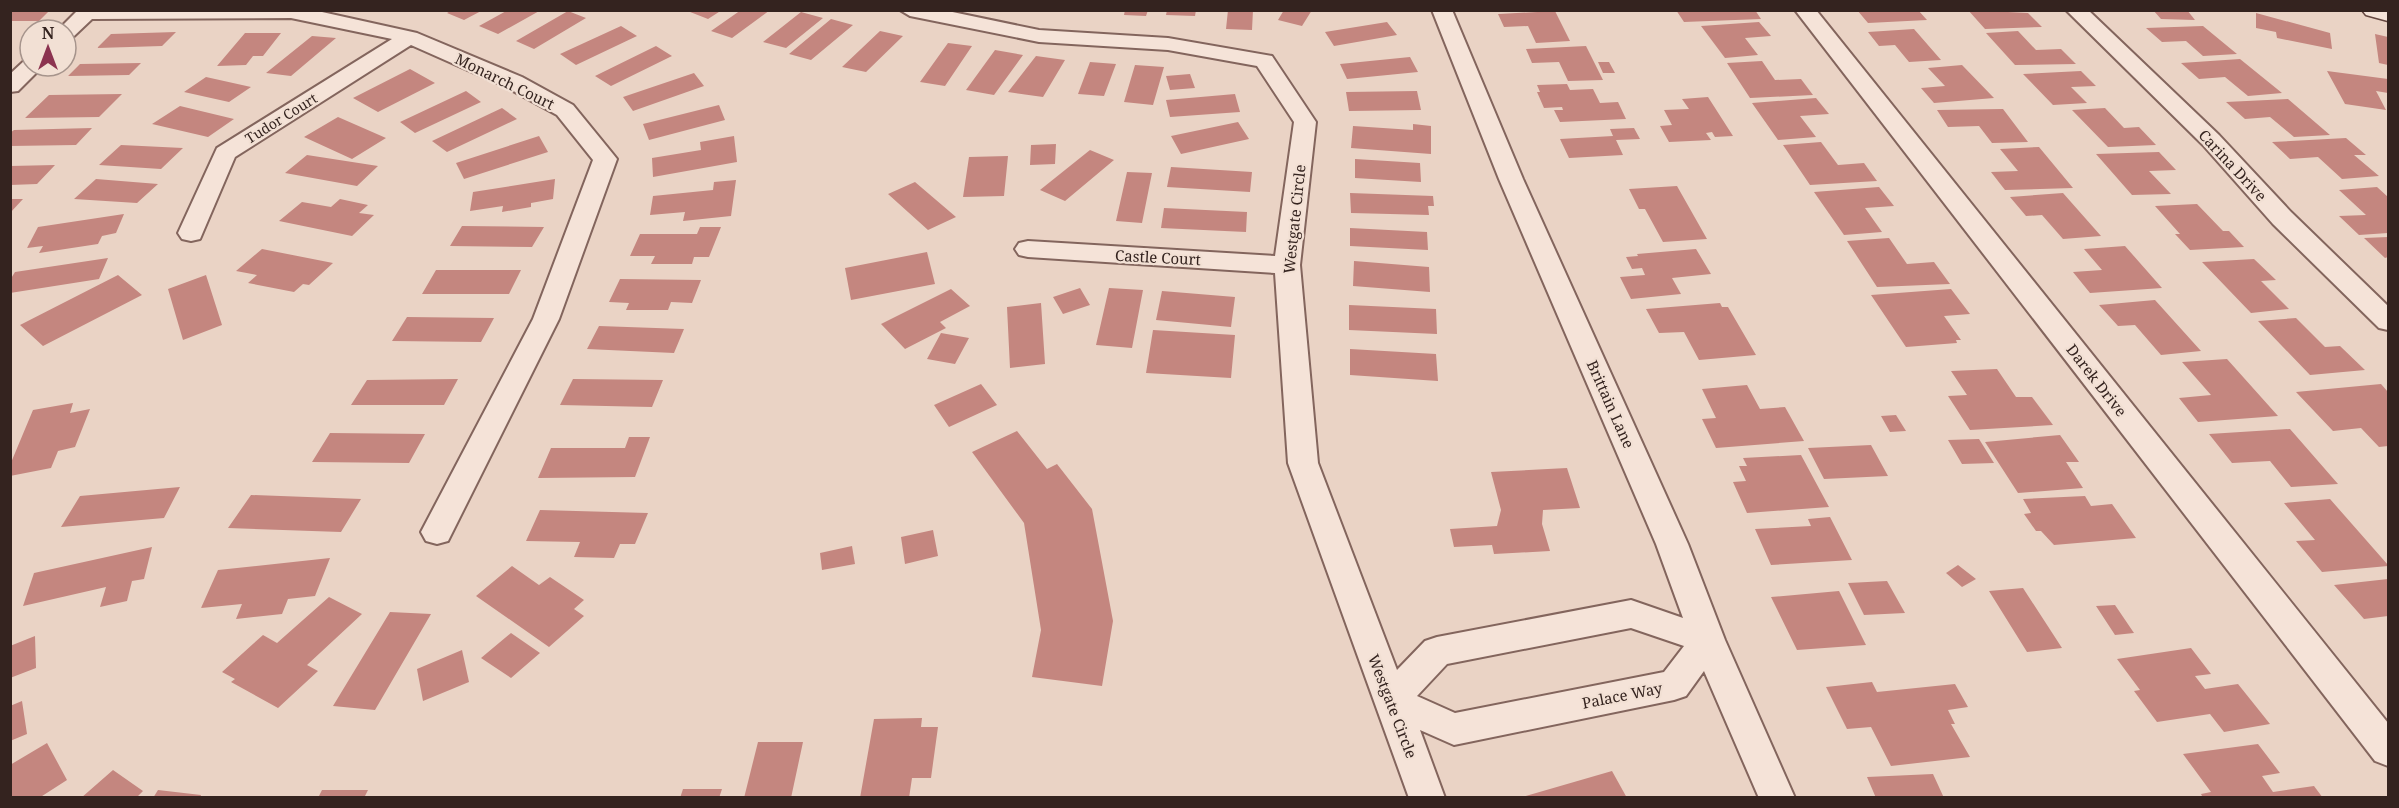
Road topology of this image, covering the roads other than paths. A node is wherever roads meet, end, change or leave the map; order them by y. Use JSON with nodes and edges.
{"nodes":[{"id":1,"x":910,"y":10,"type":"edge"},
{"id":2,"x":1442,"y":10,"type":"edge"},
{"id":3,"x":1804,"y":10,"type":"edge"},
{"id":4,"x":2076,"y":10,"type":"edge"},
{"id":5,"x":2374,"y":10,"type":"edge"},
{"id":6,"x":88,"y":12,"type":"edge"},
{"id":7,"x":2388,"y":14,"type":"edge"},
{"id":8,"x":410,"y":37,"type":"junction"},
{"id":9,"x":191,"y":233,"type":"dead end"},
{"id":10,"x":1028,"y":249,"type":"dead end"},
{"id":11,"x":1287,"y":265,"type":"junction"},
{"id":12,"x":2388,"y":321,"type":"edge"},
{"id":13,"x":437,"y":532,"type":"dead end"},
{"id":14,"x":1708,"y":640,"type":"junction"},
{"id":15,"x":1390,"y":701,"type":"junction"},
{"id":16,"x":2388,"y":750,"type":"edge"},
{"id":17,"x":1427,"y":798,"type":"edge"},
{"id":18,"x":1778,"y":798,"type":"edge"}],
"edges":[{"from":1,"to":11,"type":"street","name":"Westgate Circle"},
{"from":2,"to":14,"type":"street","name":"Brittain Lane"},
{"from":3,"to":16,"type":"street","name":"Darek Drive"},
{"from":4,"to":12,"type":"street","name":"Carina Drive"},
{"from":5,"to":7,"type":"main road"},
{"from":6,"to":8,"type":"street","name":"Monarch Court"},
{"from":8,"to":9,"type":"street","name":"Tudor Court"},
{"from":8,"to":13,"type":"street","name":"Monarch Court"},
{"from":10,"to":11,"type":"street","name":"Castle Court"},
{"from":11,"to":15,"type":"street","name":"Westgate Circle"},
{"from":14,"to":15,"type":"street"},
{"from":14,"to":15,"type":"street","name":"Palace Way"},
{"from":14,"to":18,"type":"street","name":"Brittain Lane"},
{"from":15,"to":17,"type":"street","name":"Westgate Circle"}]}
